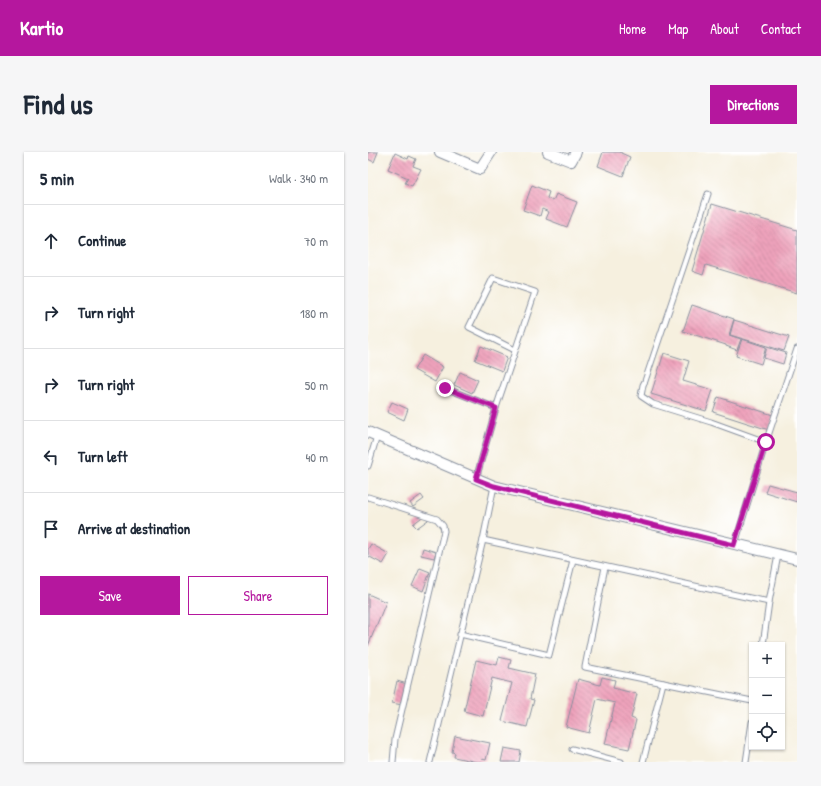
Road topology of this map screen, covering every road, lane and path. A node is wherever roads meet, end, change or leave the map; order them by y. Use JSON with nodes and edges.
{"nodes":[{"id":1,"x":440,"y":152,"type":"edge"},
{"id":2,"x":491,"y":152,"type":"edge"},
{"id":3,"x":576,"y":152,"type":"edge"},
{"id":4,"x":553,"y":153,"type":"edge"},
{"id":5,"x":708,"y":194,"type":"dead end"},
{"id":6,"x":797,"y":349,"type":"edge"},
{"id":7,"x":515,"y":350,"type":"junction"},
{"id":8,"x":445,"y":388,"type":"dead end"},
{"id":9,"x":496,"y":408,"type":"junction"},
{"id":10,"x":373,"y":434,"type":"edge"},
{"id":11,"x":766,"y":442,"type":"junction"},
{"id":12,"x":368,"y":466,"type":"edge"},
{"id":13,"x":476,"y":479,"type":"junction"},
{"id":14,"x":494,"y":486,"type":"junction"},
{"id":15,"x":368,"y":497,"type":"edge"},
{"id":16,"x":483,"y":540,"type":"junction"},
{"id":17,"x":734,"y":545,"type":"junction"},
{"id":18,"x":778,"y":555,"type":"junction"},
{"id":19,"x":797,"y":559,"type":"edge"},
{"id":20,"x":572,"y":560,"type":"junction"},
{"id":21,"x":605,"y":567,"type":"junction"},
{"id":22,"x":769,"y":602,"type":"junction"},
{"id":23,"x":460,"y":634,"type":"junction"},
{"id":24,"x":763,"y":642,"type":"edge"},
{"id":25,"x":663,"y":683,"type":"junction"},
{"id":26,"x":749,"y":700,"type":"edge"},
{"id":27,"x":749,"y":742,"type":"edge"},
{"id":28,"x":572,"y":749,"type":"dead end"},
{"id":29,"x":393,"y":762,"type":"edge"},
{"id":30,"x":430,"y":762,"type":"edge"},
{"id":31,"x":621,"y":762,"type":"edge"},
{"id":32,"x":643,"y":762,"type":"edge"},
{"id":33,"x":746,"y":762,"type":"edge"}],
"edges":[{"from":1,"to":2,"type":"street"},
{"from":3,"to":4,"type":"street"},
{"from":5,"to":11,"type":"lane"},
{"from":6,"to":11,"type":"lane"},
{"from":7,"to":7,"type":"lane"},
{"from":7,"to":9,"type":"lane"},
{"from":8,"to":9,"type":"lane"},
{"from":9,"to":13,"type":"lane"},
{"from":10,"to":12,"type":"lane"},
{"from":10,"to":13,"type":"street"},
{"from":11,"to":17,"type":"lane"},
{"from":13,"to":14,"type":"street"},
{"from":14,"to":16,"type":"lane"},
{"from":14,"to":17,"type":"street"},
{"from":15,"to":29,"type":"lane"},
{"from":16,"to":20,"type":"lane"},
{"from":16,"to":23,"type":"lane"},
{"from":17,"to":18,"type":"street"},
{"from":18,"to":19,"type":"street"},
{"from":18,"to":22,"type":"lane"},
{"from":20,"to":21,"type":"lane"},
{"from":20,"to":23,"type":"lane"},
{"from":21,"to":22,"type":"lane"},
{"from":21,"to":25,"type":"lane"},
{"from":22,"to":24,"type":"lane"},
{"from":23,"to":30,"type":"lane"},
{"from":25,"to":26,"type":"lane"},
{"from":25,"to":32,"type":"lane"},
{"from":27,"to":33,"type":"lane"},
{"from":28,"to":31,"type":"lane"}]}
